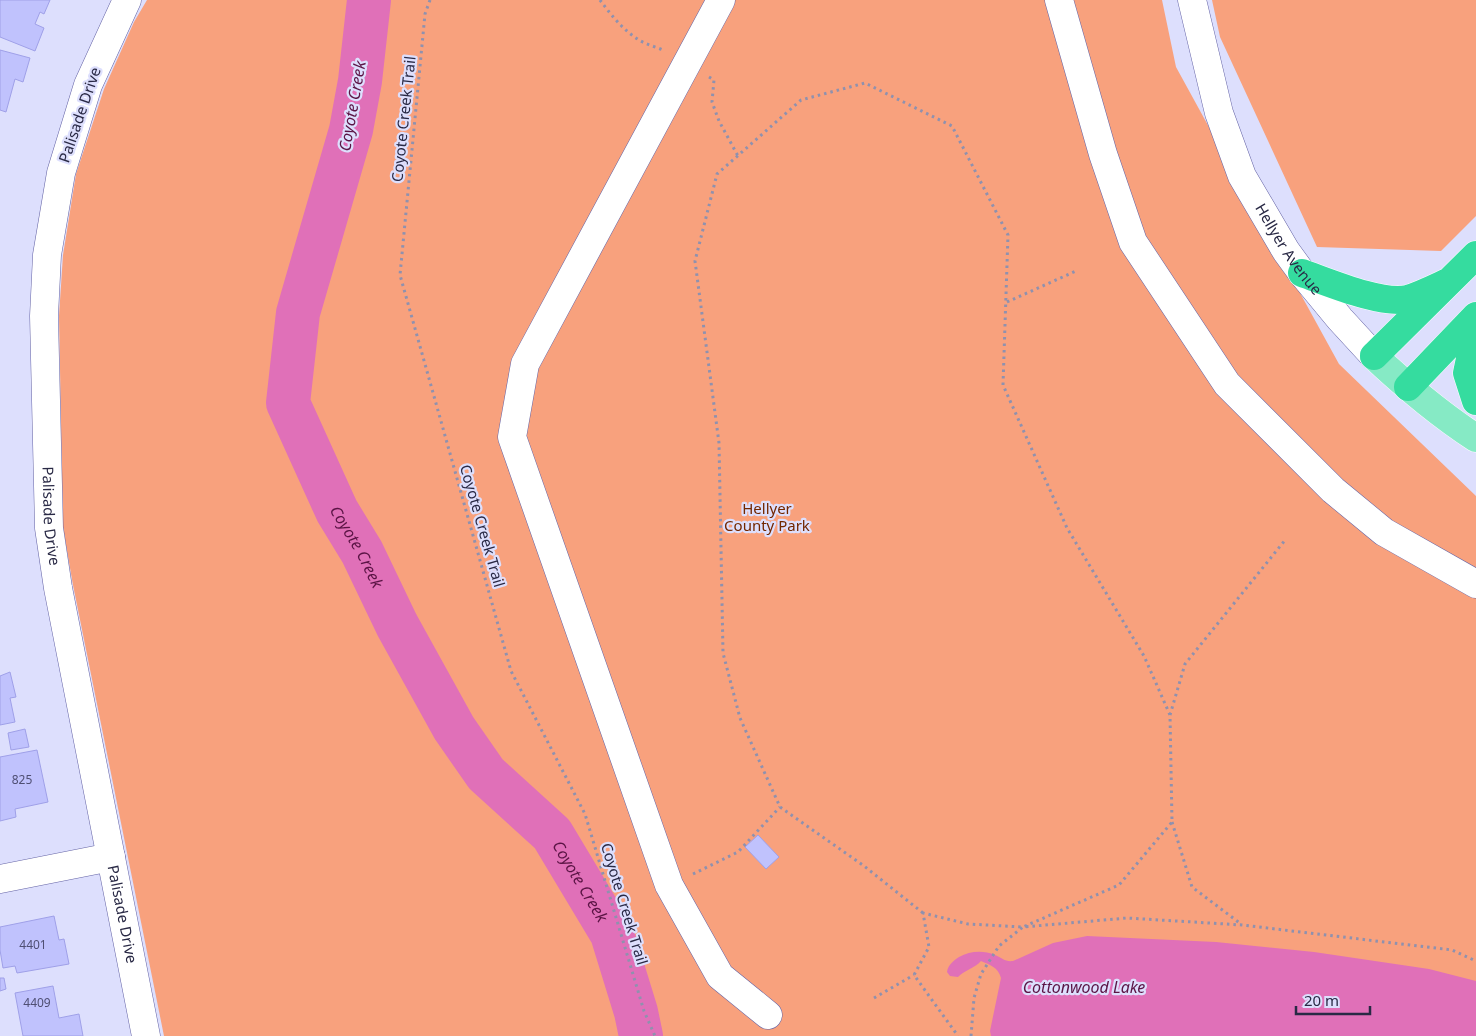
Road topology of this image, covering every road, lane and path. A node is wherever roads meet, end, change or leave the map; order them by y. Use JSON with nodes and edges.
{"nodes":[{"id":1,"x":127,"y":0,"type":"edge"},
{"id":2,"x":430,"y":0,"type":"edge"},
{"id":3,"x":600,"y":0,"type":"edge"},
{"id":4,"x":721,"y":0,"type":"edge"},
{"id":5,"x":1059,"y":0,"type":"edge"},
{"id":6,"x":1192,"y":0,"type":"edge"},
{"id":7,"x":687,"y":63,"type":"junction"},
{"id":8,"x":738,"y":156,"type":"junction"},
{"id":9,"x":1476,"y":255,"type":"edge"},
{"id":10,"x":1076,"y":271,"type":"dead end"},
{"id":11,"x":1302,"y":273,"type":"junction"},
{"id":12,"x":1448,"y":282,"type":"junction"},
{"id":13,"x":1007,"y":302,"type":"junction"},
{"id":14,"x":1476,"y":316,"type":"edge"},
{"id":15,"x":1476,"y":330,"type":"edge"},
{"id":16,"x":1374,"y":356,"type":"junction"},
{"id":17,"x":1408,"y":387,"type":"junction"},
{"id":18,"x":1476,"y":401,"type":"edge"},
{"id":19,"x":1476,"y":438,"type":"edge"},
{"id":20,"x":1286,"y":539,"type":"dead end"},
{"id":21,"x":1476,"y":584,"type":"edge"},
{"id":22,"x":1170,"y":715,"type":"junction"},
{"id":23,"x":780,"y":807,"type":"junction"},
{"id":24,"x":1172,"y":822,"type":"junction"},
{"id":25,"x":111,"y":857,"type":"junction"},
{"id":26,"x":0,"y":879,"type":"edge"},
{"id":27,"x":669,"y":885,"type":"junction"},
{"id":28,"x":923,"y":913,"type":"junction"},
{"id":29,"x":1242,"y":925,"type":"junction"},
{"id":30,"x":1023,"y":927,"type":"junction"},
{"id":31,"x":1476,"y":961,"type":"edge"},
{"id":32,"x":914,"y":975,"type":"junction"},
{"id":33,"x":874,"y":998,"type":"dead end"},
{"id":34,"x":768,"y":1015,"type":"dead end"},
{"id":35,"x":146,"y":1036,"type":"edge"},
{"id":36,"x":655,"y":1036,"type":"edge"},
{"id":37,"x":958,"y":1036,"type":"edge"},
{"id":38,"x":970,"y":1036,"type":"edge"}],
"edges":[{"from":1,"to":25,"type":"street","name":"Palisade Drive"},
{"from":2,"to":36,"type":"path","name":"Coyote Creek Trail"},
{"from":3,"to":7,"type":"path"},
{"from":4,"to":7,"type":"street"},
{"from":5,"to":21,"type":"street"},
{"from":6,"to":11,"type":"street","name":"Hellyer Avenue"},
{"from":7,"to":8,"type":"path"},
{"from":7,"to":27,"type":"street"},
{"from":8,"to":13,"type":"path"},
{"from":8,"to":23,"type":"path"},
{"from":9,"to":12,"type":"highway"},
{"from":10,"to":13,"type":"path"},
{"from":11,"to":12,"type":"highway"},
{"from":11,"to":16,"type":"street","name":"Hellyer Avenue"},
{"from":12,"to":16,"type":"highway"},
{"from":13,"to":22,"type":"path"},
{"from":14,"to":17,"type":"highway"},
{"from":15,"to":18,"type":"highway"},
{"from":16,"to":17,"type":"main road","name":"Hellyer Avenue"},
{"from":17,"to":19,"type":"main road","name":"Hellyer Avenue"},
{"from":20,"to":22,"type":"path"},
{"from":22,"to":24,"type":"path"},
{"from":23,"to":27,"type":"path"},
{"from":23,"to":28,"type":"path"},
{"from":24,"to":29,"type":"path"},
{"from":24,"to":30,"type":"path"},
{"from":25,"to":26,"type":"street"},
{"from":25,"to":35,"type":"street","name":"Palisade Drive"},
{"from":27,"to":34,"type":"street"},
{"from":28,"to":30,"type":"path"},
{"from":28,"to":32,"type":"path"},
{"from":29,"to":30,"type":"path"},
{"from":29,"to":31,"type":"path"},
{"from":30,"to":38,"type":"path"},
{"from":32,"to":33,"type":"path"},
{"from":32,"to":37,"type":"path"}]}
